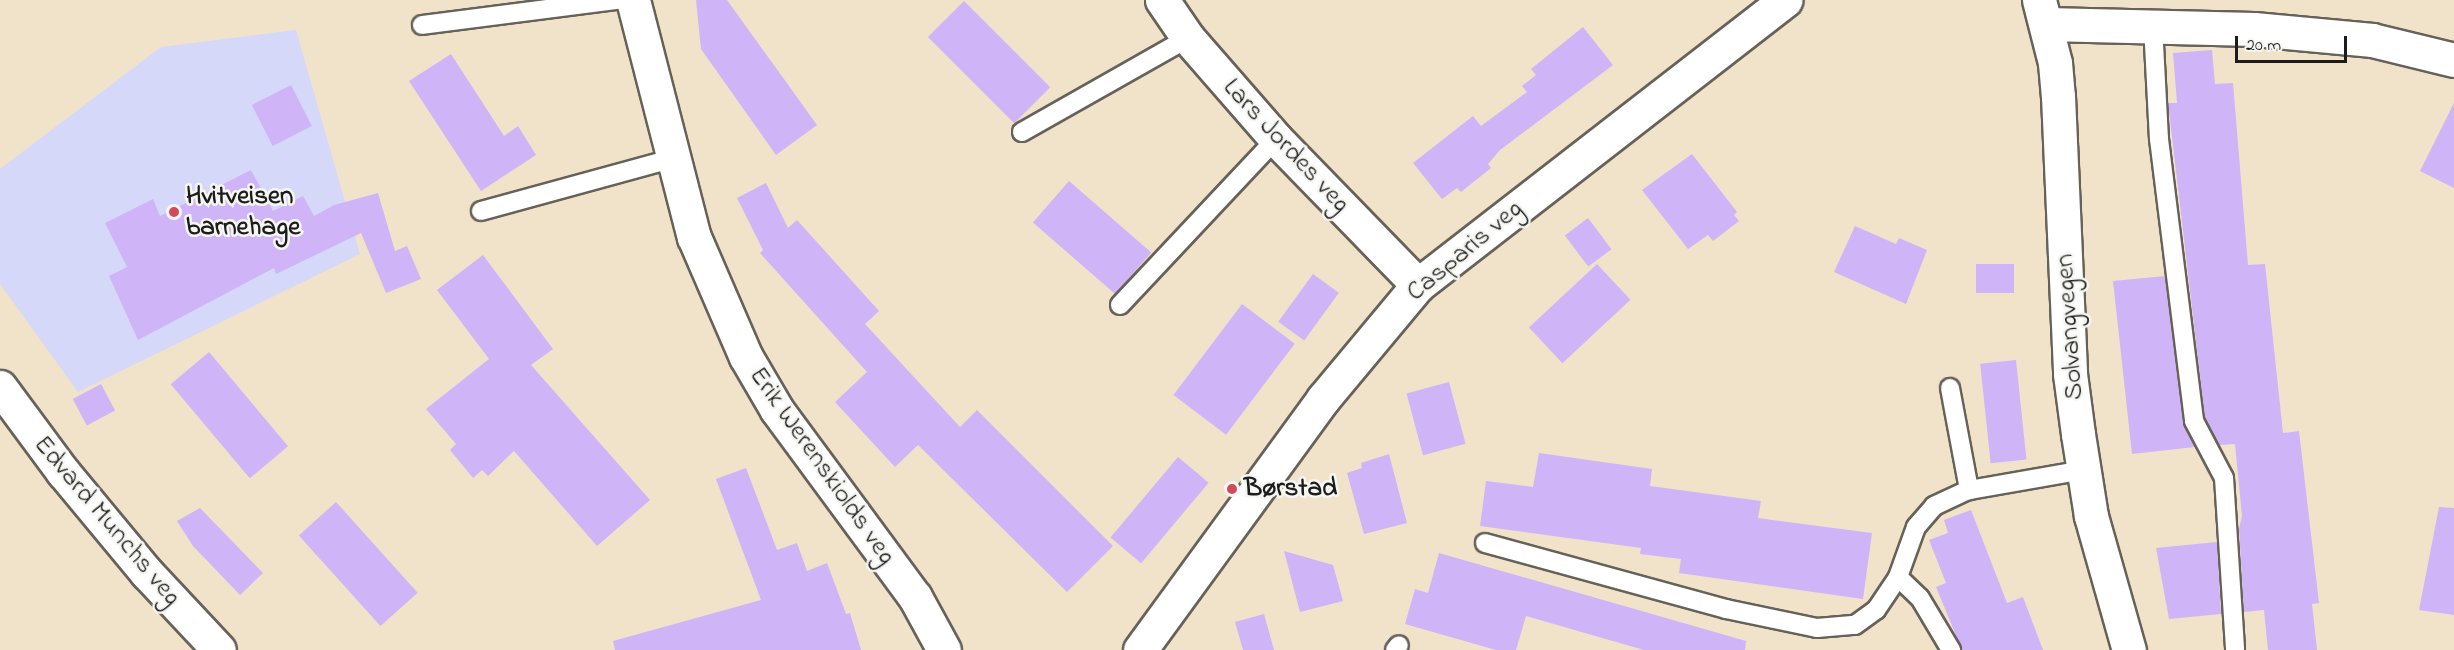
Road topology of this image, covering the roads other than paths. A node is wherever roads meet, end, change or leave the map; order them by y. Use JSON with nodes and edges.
{"nodes":[{"id":1,"x":618,"y":0,"type":"edge"},
{"id":2,"x":633,"y":0,"type":"edge"},
{"id":3,"x":1162,"y":0,"type":"edge"},
{"id":4,"x":1786,"y":0,"type":"edge"},
{"id":5,"x":2043,"y":12,"type":"edge"},
{"id":6,"x":422,"y":25,"type":"dead end"},
{"id":7,"x":2153,"y":25,"type":"junction"},
{"id":8,"x":1188,"y":38,"type":"junction"},
{"id":9,"x":2454,"y":60,"type":"edge"},
{"id":10,"x":1022,"y":132,"type":"dead end"},
{"id":11,"x":1276,"y":139,"type":"junction"},
{"id":12,"x":671,"y":159,"type":"junction"},
{"id":13,"x":481,"y":211,"type":"dead end"},
{"id":14,"x":1418,"y":285,"type":"junction"},
{"id":15,"x":1120,"y":304,"type":"dead end"},
{"id":16,"x":0,"y":387,"type":"edge"},
{"id":17,"x":1950,"y":388,"type":"dead end"},
{"id":18,"x":2084,"y":470,"type":"junction"},
{"id":19,"x":1969,"y":490,"type":"junction"},
{"id":20,"x":1485,"y":543,"type":"dead end"},
{"id":21,"x":1898,"y":577,"type":"junction"},
{"id":22,"x":219,"y":650,"type":"edge"},
{"id":23,"x":944,"y":650,"type":"edge"},
{"id":24,"x":1140,"y":650,"type":"edge"},
{"id":25,"x":1951,"y":650,"type":"edge"},
{"id":26,"x":2128,"y":650,"type":"edge"},
{"id":27,"x":2235,"y":650,"type":"edge"}],
"edges":[{"from":1,"to":6,"type":"lane"},
{"from":2,"to":12,"type":"street","name":"Erik Werenskiolds veg"},
{"from":3,"to":8,"type":"street","name":"Lars Jordes veg"},
{"from":4,"to":14,"type":"street","name":"Casparis veg"},
{"from":5,"to":7,"type":"street"},
{"from":5,"to":18,"type":"street","name":"Solvangvegen"},
{"from":7,"to":9,"type":"street"},
{"from":7,"to":27,"type":"lane"},
{"from":8,"to":10,"type":"lane"},
{"from":8,"to":11,"type":"street","name":"Lars Jordes veg"},
{"from":11,"to":14,"type":"street","name":"Lars Jordes veg"},
{"from":11,"to":15,"type":"lane"},
{"from":12,"to":13,"type":"lane"},
{"from":12,"to":23,"type":"street","name":"Erik Werenskiolds veg"},
{"from":14,"to":24,"type":"street","name":"Casparis veg"},
{"from":16,"to":22,"type":"street","name":"Edvard Munchs veg"},
{"from":17,"to":19,"type":"lane"},
{"from":18,"to":19,"type":"lane"},
{"from":18,"to":26,"type":"street","name":"Solvangvegen"},
{"from":19,"to":21,"type":"lane"},
{"from":20,"to":21,"type":"lane"},
{"from":21,"to":25,"type":"lane"}]}
